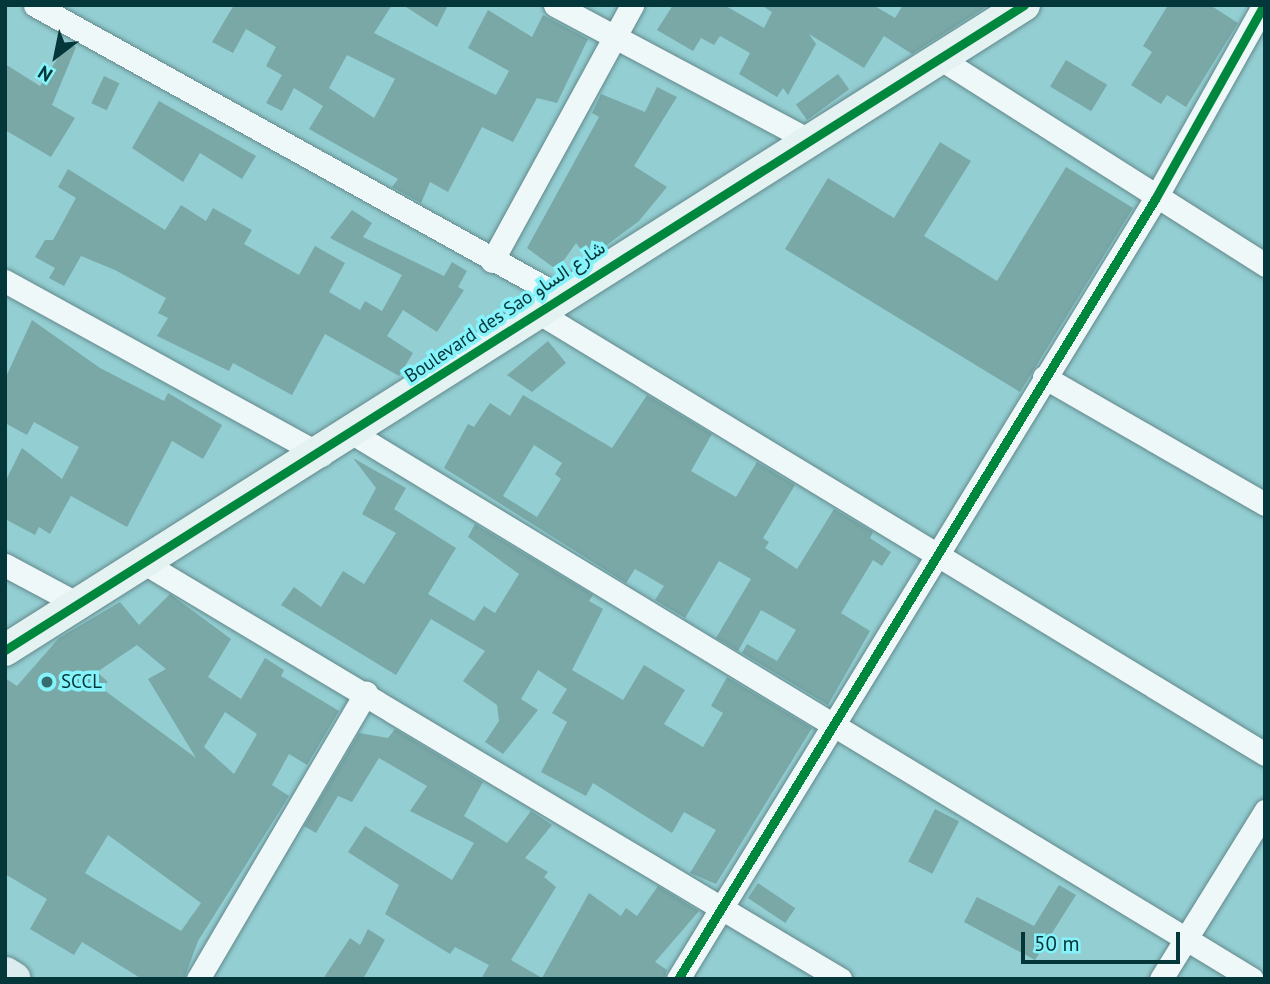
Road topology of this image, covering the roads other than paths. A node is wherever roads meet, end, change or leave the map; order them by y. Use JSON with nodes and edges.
{"nodes":[{"id":1,"x":35,"y":5,"type":"edge"},
{"id":2,"x":555,"y":5,"type":"edge"},
{"id":3,"x":632,"y":5,"type":"edge"},
{"id":4,"x":1024,"y":5,"type":"edge"},
{"id":5,"x":1264,"y":5,"type":"edge"},
{"id":6,"x":613,"y":38,"type":"junction"},
{"id":7,"x":941,"y":59,"type":"junction"},
{"id":8,"x":807,"y":139,"type":"junction"},
{"id":9,"x":1156,"y":199,"type":"junction"},
{"id":10,"x":492,"y":261,"type":"junction"},
{"id":11,"x":1265,"y":265,"type":"edge"},
{"id":12,"x":5,"y":281,"type":"edge"},
{"id":13,"x":547,"y":303,"type":"junction"},
{"id":14,"x":1044,"y":377,"type":"junction"},
{"id":15,"x":354,"y":434,"type":"junction"},
{"id":16,"x":321,"y":455,"type":"junction"},
{"id":17,"x":1265,"y":504,"type":"edge"},
{"id":18,"x":938,"y":553,"type":"junction"},
{"id":19,"x":146,"y":564,"type":"junction"},
{"id":20,"x":5,"y":565,"type":"edge"},
{"id":21,"x":80,"y":605,"type":"junction"},
{"id":22,"x":5,"y":650,"type":"edge"},
{"id":23,"x":366,"y":693,"type":"junction"},
{"id":24,"x":832,"y":727,"type":"junction"},
{"id":25,"x":1265,"y":754,"type":"edge"},
{"id":26,"x":1265,"y":811,"type":"edge"},
{"id":27,"x":722,"y":908,"type":"junction"},
{"id":28,"x":1186,"y":938,"type":"junction"},
{"id":29,"x":5,"y":974,"type":"edge"},
{"id":30,"x":13,"y":979,"type":"edge"},
{"id":31,"x":198,"y":979,"type":"edge"},
{"id":32,"x":678,"y":979,"type":"edge"},
{"id":33,"x":840,"y":979,"type":"edge"},
{"id":34,"x":1161,"y":979,"type":"edge"},
{"id":35,"x":1252,"y":979,"type":"edge"}],
"edges":[{"from":1,"to":10,"type":"street"},
{"from":2,"to":6,"type":"street"},
{"from":3,"to":6,"type":"street"},
{"from":4,"to":7,"type":"street","name":"Boulevard des Sao شارع الساو"},
{"from":5,"to":9,"type":"street"},
{"from":6,"to":8,"type":"street"},
{"from":6,"to":10,"type":"street"},
{"from":7,"to":8,"type":"street","name":"Boulevard des Sao شارع الساو"},
{"from":7,"to":9,"type":"street"},
{"from":8,"to":13,"type":"street","name":"Boulevard des Sao شارع الساو"},
{"from":9,"to":11,"type":"street"},
{"from":9,"to":14,"type":"street"},
{"from":10,"to":13,"type":"street"},
{"from":12,"to":16,"type":"street"},
{"from":13,"to":15,"type":"street","name":"Boulevard des Sao شارع الساو"},
{"from":13,"to":18,"type":"street"},
{"from":14,"to":17,"type":"street"},
{"from":14,"to":18,"type":"street"},
{"from":15,"to":16,"type":"street","name":"Boulevard des Sao شارع الساو"},
{"from":15,"to":24,"type":"street"},
{"from":16,"to":19,"type":"street","name":"Boulevard des Sao شارع الساو"},
{"from":18,"to":24,"type":"street"},
{"from":18,"to":25,"type":"street"},
{"from":19,"to":21,"type":"street","name":"Boulevard des Sao شارع الساو"},
{"from":19,"to":23,"type":"street"},
{"from":20,"to":21,"type":"street"},
{"from":21,"to":22,"type":"street","name":"Boulevard des Sao شارع الساو"},
{"from":23,"to":27,"type":"street"},
{"from":23,"to":31,"type":"street"},
{"from":24,"to":27,"type":"street"},
{"from":24,"to":28,"type":"street"},
{"from":26,"to":28,"type":"street"},
{"from":27,"to":32,"type":"street"},
{"from":27,"to":33,"type":"street"},
{"from":28,"to":34,"type":"street"},
{"from":28,"to":35,"type":"street"},
{"from":29,"to":30,"type":"main road"}]}
